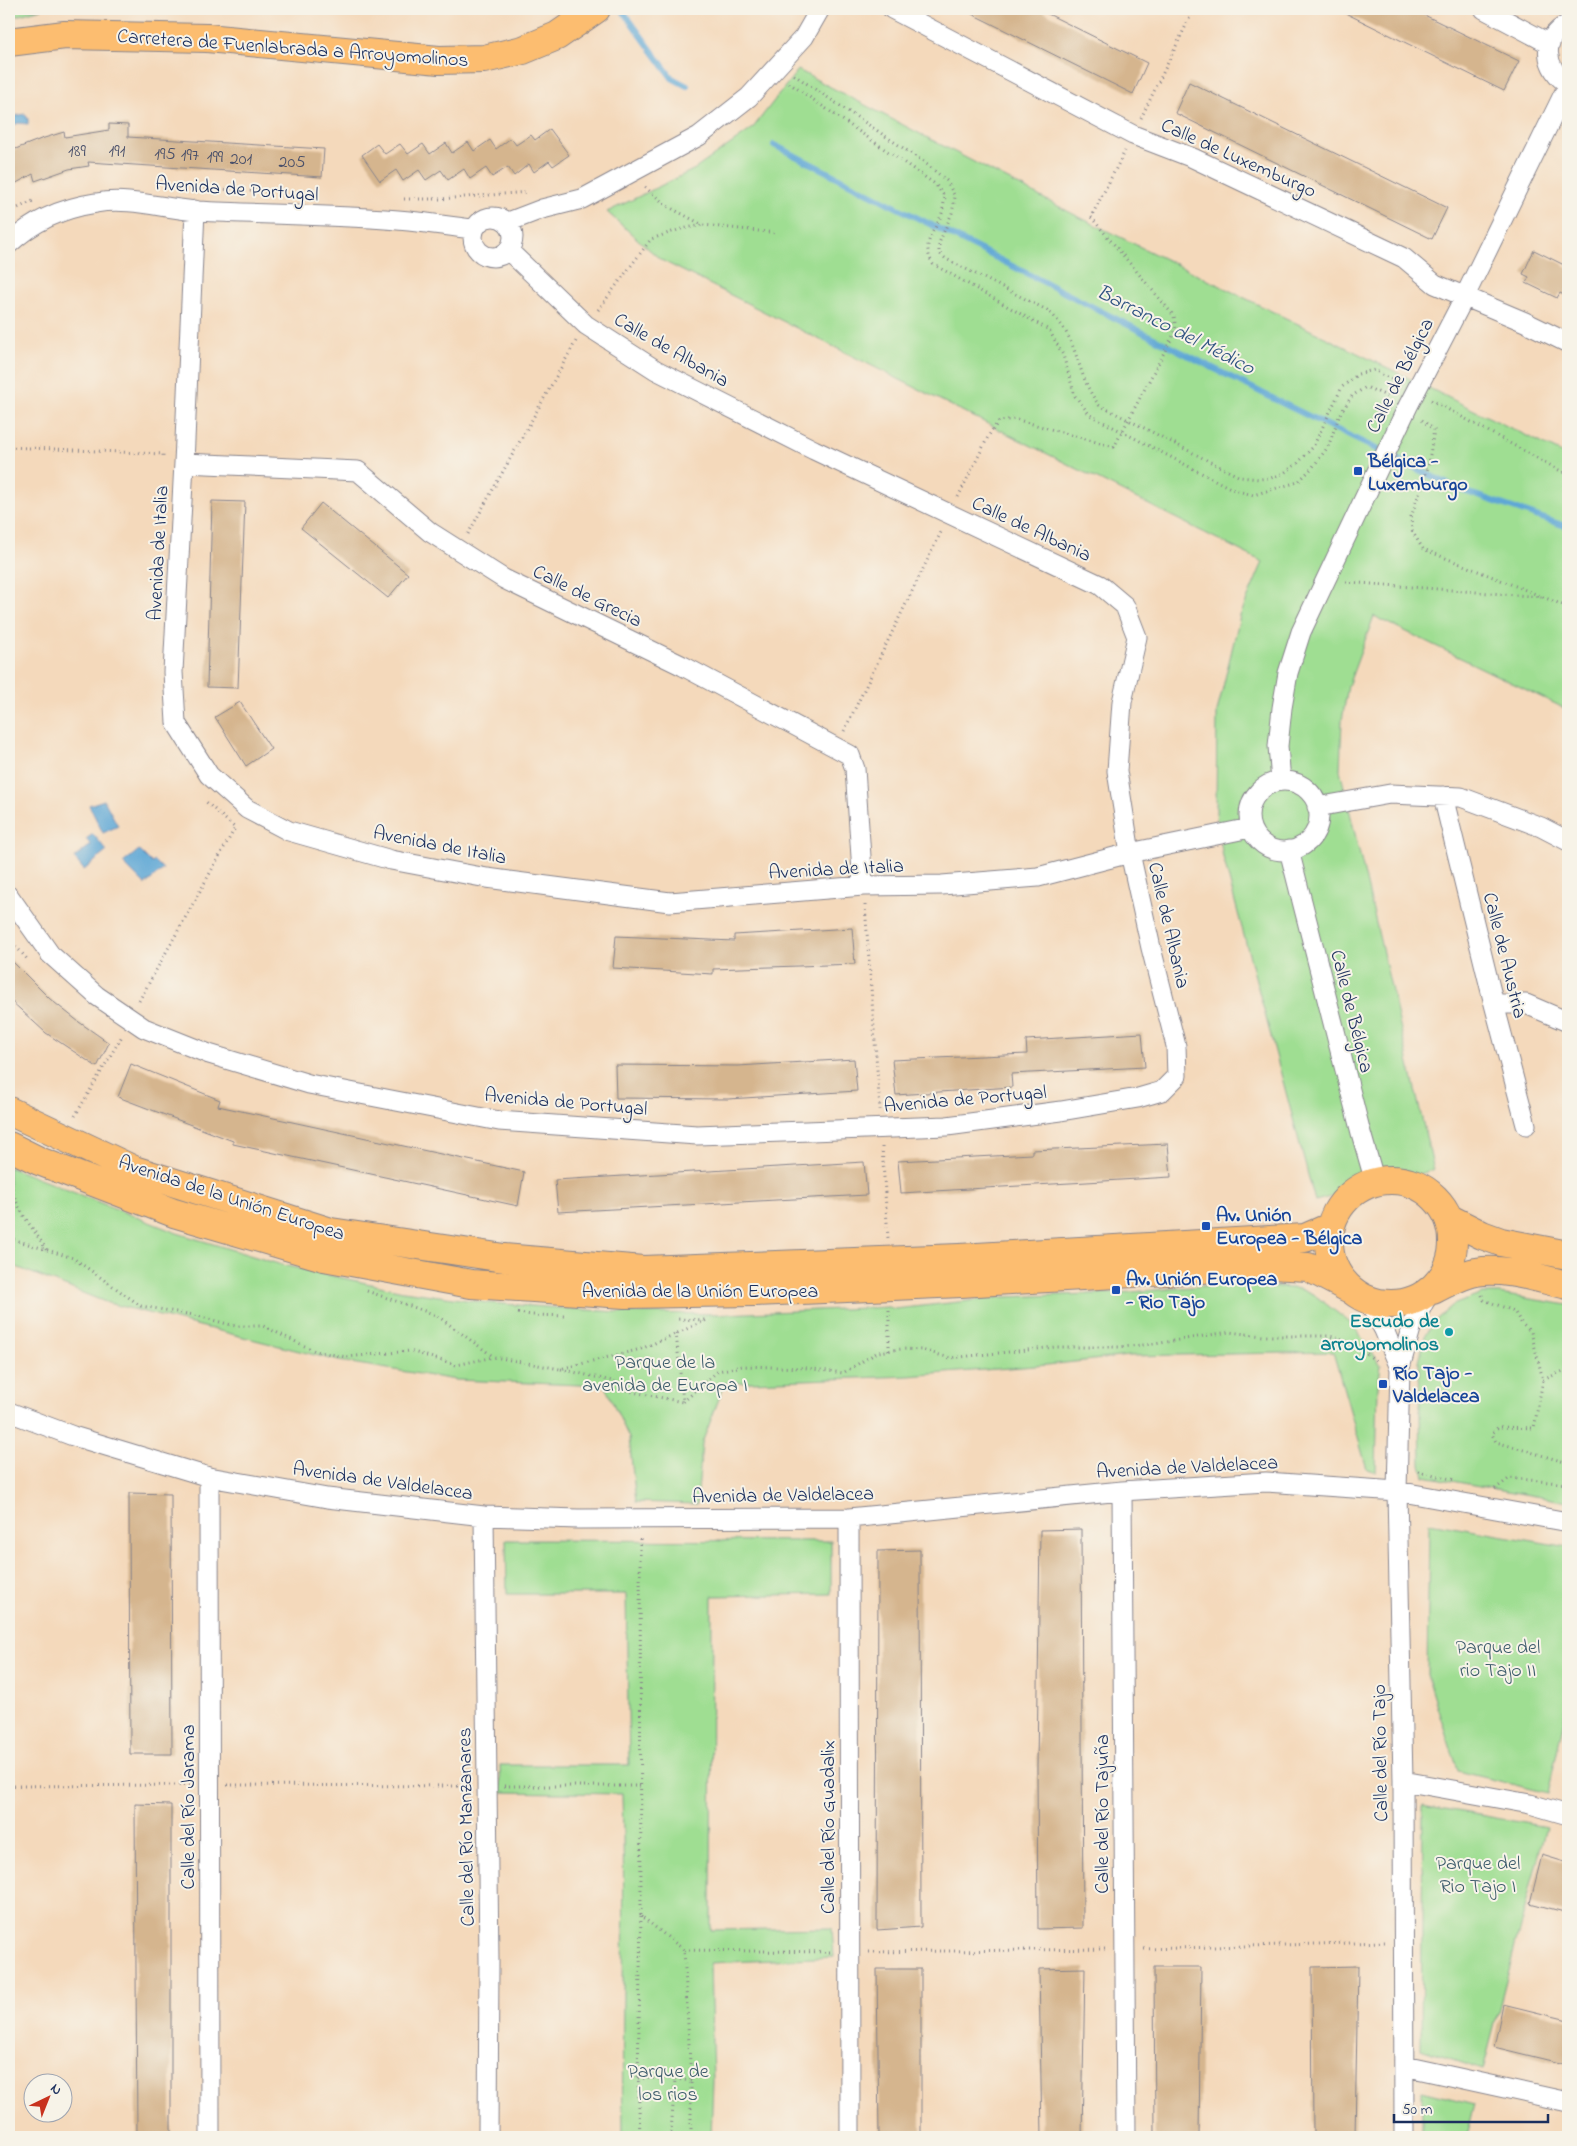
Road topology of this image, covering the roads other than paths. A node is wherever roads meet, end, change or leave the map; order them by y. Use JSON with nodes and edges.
{"nodes":[{"id":1,"x":596,"y":9,"type":"edge"},
{"id":2,"x":820,"y":9,"type":"edge"},
{"id":3,"x":892,"y":9,"type":"edge"},
{"id":4,"x":1484,"y":9,"type":"edge"},
{"id":5,"x":1568,"y":24,"type":"edge"},
{"id":6,"x":9,"y":42,"type":"edge"},
{"id":7,"x":1550,"y":44,"type":"junction"},
{"id":8,"x":1568,"y":85,"type":"edge"},
{"id":9,"x":195,"y":210,"type":"junction"},
{"id":10,"x":508,"y":222,"type":"junction"},
{"id":11,"x":473,"y":229,"type":"junction"},
{"id":12,"x":9,"y":244,"type":"edge"},
{"id":13,"x":508,"y":250,"type":"junction"},
{"id":14,"x":1464,"y":298,"type":"junction"},
{"id":15,"x":1568,"y":343,"type":"edge"},
{"id":16,"x":184,"y":463,"type":"junction"},
{"id":17,"x":1281,"y":781,"type":"junction"},
{"id":18,"x":1443,"y":796,"type":"junction"},
{"id":19,"x":1317,"y":807,"type":"junction"},
{"id":20,"x":1250,"y":828,"type":"junction"},
{"id":21,"x":1568,"y":841,"type":"edge"},
{"id":22,"x":1289,"y":850,"type":"junction"},
{"id":23,"x":1130,"y":853,"type":"junction"},
{"id":24,"x":863,"y":886,"type":"junction"},
{"id":25,"x":9,"y":896,"type":"edge"},
{"id":26,"x":1494,"y":1004,"type":"junction"},
{"id":27,"x":1568,"y":1022,"type":"edge"},
{"id":28,"x":1177,"y":1076,"type":"joint"},
{"id":29,"x":9,"y":1111,"type":"edge"},
{"id":30,"x":1526,"y":1125,"type":"dead end"},
{"id":31,"x":10,"y":1156,"type":"edge"},
{"id":32,"x":1376,"y":1182,"type":"junction"},
{"id":33,"x":1450,"y":1219,"type":"junction"},
{"id":34,"x":1330,"y":1227,"type":"junction"},
{"id":35,"x":1568,"y":1255,"type":"edge"},
{"id":36,"x":1568,"y":1285,"type":"edge"},
{"id":37,"x":1431,"y":1292,"type":"junction"},
{"id":38,"x":1358,"y":1294,"type":"junction"},
{"id":39,"x":1400,"y":1368,"type":"junction"},
{"id":40,"x":9,"y":1412,"type":"edge"},
{"id":41,"x":210,"y":1477,"type":"junction"},
{"id":42,"x":1122,"y":1491,"type":"junction"},
{"id":43,"x":1397,"y":1491,"type":"junction"},
{"id":44,"x":484,"y":1516,"type":"junction"},
{"id":45,"x":849,"y":1518,"type":"junction"},
{"id":46,"x":1568,"y":1522,"type":"edge"},
{"id":47,"x":1403,"y":1781,"type":"junction"},
{"id":48,"x":1568,"y":1815,"type":"edge"},
{"id":49,"x":1404,"y":2066,"type":"junction"},
{"id":50,"x":1568,"y":2102,"type":"edge"},
{"id":51,"x":210,"y":2137,"type":"edge"},
{"id":52,"x":488,"y":2137,"type":"edge"},
{"id":53,"x":850,"y":2137,"type":"edge"},
{"id":54,"x":1126,"y":2137,"type":"edge"},
{"id":55,"x":1404,"y":2137,"type":"edge"}],
"edges":[{"from":1,"to":6,"type":"main road","name":"Carretera de Fuenlabrada a Arroyomolinos"},
{"from":2,"to":10,"type":"street"},
{"from":3,"to":14,"type":"street","name":"Calle de Luxemburgo"},
{"from":4,"to":7,"type":"street"},
{"from":5,"to":7,"type":"street"},
{"from":7,"to":8,"type":"street"},
{"from":8,"to":14,"type":"street","name":"Calle de Bélgica"},
{"from":9,"to":11,"type":"street","name":"Avenida de Portugal"},
{"from":9,"to":12,"type":"street","name":"Avenida de Portugal"},
{"from":9,"to":16,"type":"street","name":"Avenida de Italia"},
{"from":10,"to":11,"type":"street"},
{"from":10,"to":13,"type":"street"},
{"from":11,"to":13,"type":"street"},
{"from":13,"to":23,"type":"street","name":"Calle de Albania"},
{"from":14,"to":15,"type":"street","name":"Calle de Luxemburgo"},
{"from":14,"to":17,"type":"street","name":"Calle de Bélgica"},
{"from":16,"to":24,"type":"street","name":"Calle de Grecia"},
{"from":16,"to":24,"type":"street","name":"Avenida de Italia"},
{"from":17,"to":19,"type":"street"},
{"from":17,"to":20,"type":"street"},
{"from":18,"to":19,"type":"street"},
{"from":18,"to":21,"type":"street"},
{"from":18,"to":26,"type":"street","name":"Calle de Austria"},
{"from":19,"to":22,"type":"street"},
{"from":20,"to":22,"type":"street"},
{"from":20,"to":23,"type":"street","name":"Avenida de Italia"},
{"from":22,"to":32,"type":"street","name":"Calle de Bélgica"},
{"from":23,"to":24,"type":"street","name":"Avenida de Italia"},
{"from":23,"to":28,"type":"street","name":"Calle de Albania"},
{"from":25,"to":28,"type":"street","name":"Avenida de Portugal"},
{"from":26,"to":27,"type":"street"},
{"from":26,"to":30,"type":"street","name":"Calle de Austria"},
{"from":29,"to":34,"type":"main road","name":"Avenida de la Unión Europea"},
{"from":31,"to":38,"type":"main road","name":"Avenida de la Unión Europea"},
{"from":32,"to":33,"type":"main road"},
{"from":32,"to":34,"type":"main road"},
{"from":33,"to":35,"type":"main road"},
{"from":33,"to":37,"type":"main road"},
{"from":34,"to":38,"type":"main road"},
{"from":36,"to":37,"type":"main road"},
{"from":37,"to":38,"type":"main road"},
{"from":37,"to":39,"type":"street","name":"Calle del Río Tajo"},
{"from":38,"to":39,"type":"street","name":"Calle del Río Tajo"},
{"from":39,"to":43,"type":"street","name":"Calle del Río Tajo"},
{"from":40,"to":41,"type":"street","name":"Avenida de Valdelacea"},
{"from":41,"to":44,"type":"street","name":"Avenida de Valdelacea"},
{"from":41,"to":51,"type":"street","name":"Calle del Río Jarama"},
{"from":42,"to":43,"type":"street","name":"Avenida de Valdelacea"},
{"from":42,"to":45,"type":"street","name":"Avenida de Valdelacea"},
{"from":42,"to":54,"type":"street","name":"Calle del Río Tajuña"},
{"from":43,"to":46,"type":"street","name":"Avenida de Valdelacea"},
{"from":43,"to":47,"type":"street","name":"Calle del Río Tajo"},
{"from":44,"to":45,"type":"street","name":"Avenida de Valdelacea"},
{"from":44,"to":52,"type":"street","name":"Calle del Río Manzanares"},
{"from":45,"to":53,"type":"street","name":"Calle del Río Guadalix"},
{"from":47,"to":48,"type":"street"},
{"from":47,"to":49,"type":"street","name":"Calle del Río Tajo"},
{"from":49,"to":50,"type":"street"},
{"from":49,"to":55,"type":"street","name":"Calle del Río Tajo"}]}
